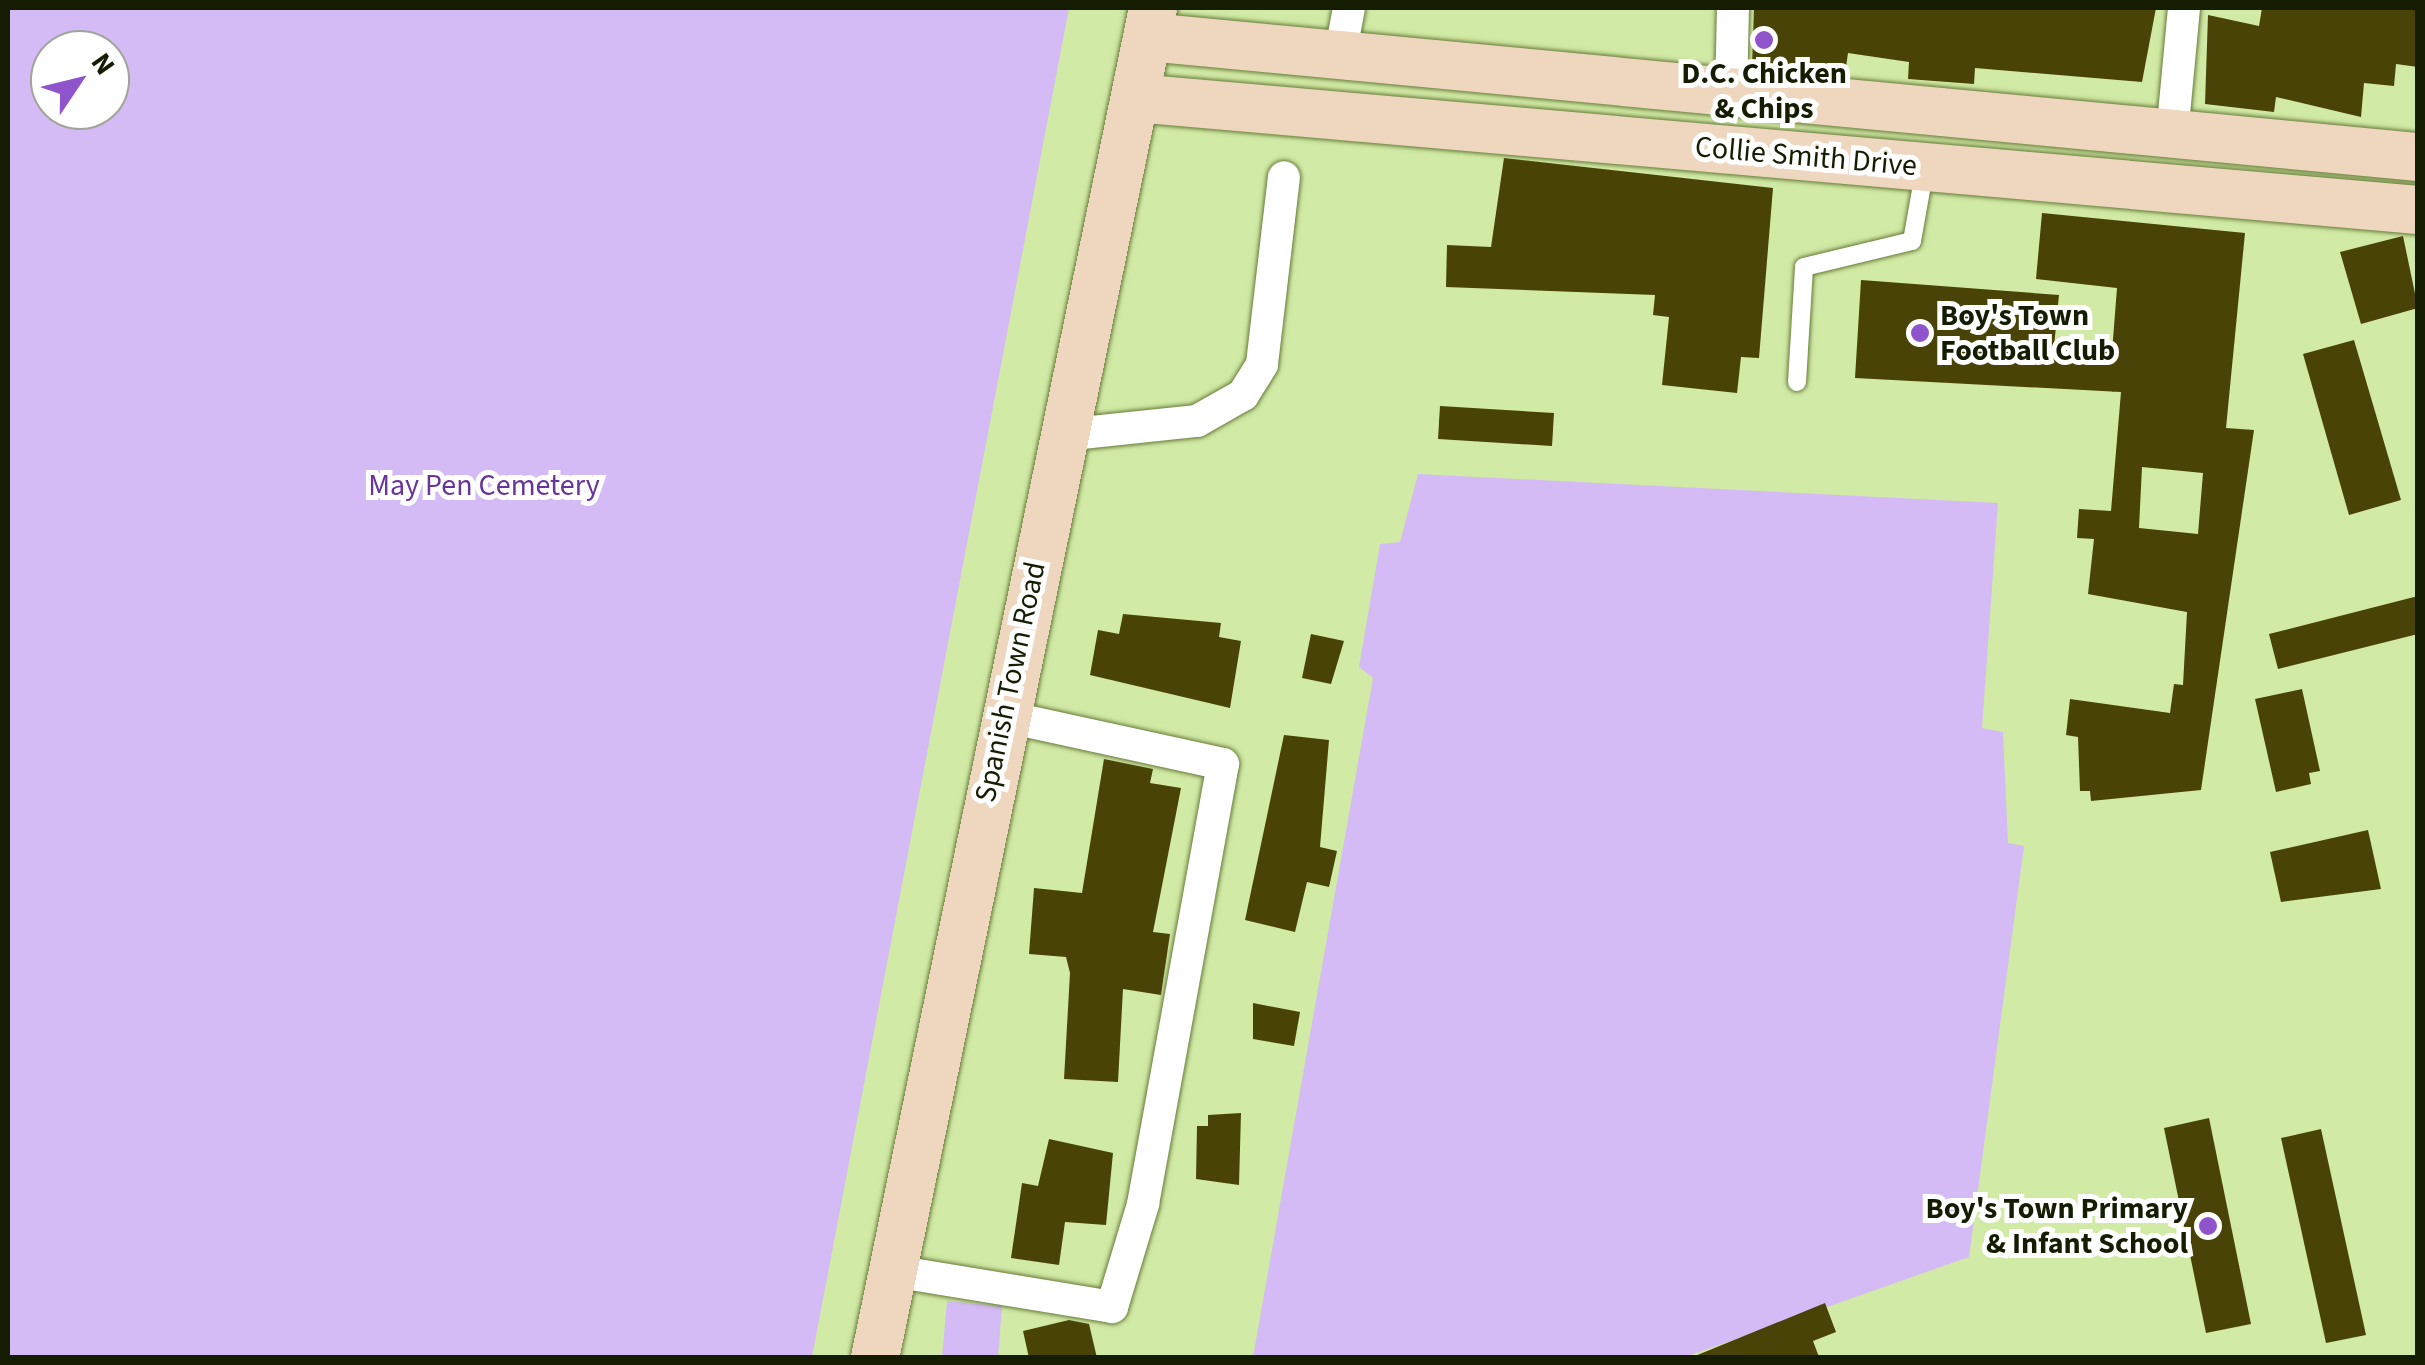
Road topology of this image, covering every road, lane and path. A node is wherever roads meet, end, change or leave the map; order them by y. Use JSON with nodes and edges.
{"nodes":[{"id":1,"x":1349,"y":8,"type":"edge"},
{"id":2,"x":1732,"y":8,"type":"edge"},
{"id":3,"x":2184,"y":8,"type":"edge"},
{"id":4,"x":1150,"y":22,"type":"edge"},
{"id":5,"x":1340,"y":56,"type":"junction"},
{"id":6,"x":1731,"y":95,"type":"junction"},
{"id":7,"x":1135,"y":98,"type":"junction"},
{"id":8,"x":2172,"y":135,"type":"junction"},
{"id":9,"x":2418,"y":157,"type":"edge"},
{"id":10,"x":1926,"y":168,"type":"junction"},
{"id":11,"x":1284,"y":177,"type":"dead end"},
{"id":12,"x":2418,"y":210,"type":"edge"},
{"id":13,"x":1797,"y":382,"type":"dead end"},
{"id":14,"x":1063,"y":435,"type":"junction"},
{"id":15,"x":1003,"y":716,"type":"junction"},
{"id":16,"x":893,"y":1271,"type":"junction"},
{"id":17,"x":876,"y":1358,"type":"edge"}],
"edges":[{"from":1,"to":5,"type":"street"},
{"from":2,"to":6,"type":"street"},
{"from":3,"to":8,"type":"street"},
{"from":4,"to":5,"type":"street","name":"Collie Smith Drive"},
{"from":4,"to":7,"type":"street","name":"Spanish Town Road"},
{"from":5,"to":6,"type":"street","name":"Collie Smith Drive"},
{"from":6,"to":8,"type":"street","name":"Collie Smith Drive"},
{"from":7,"to":10,"type":"street","name":"Collie Smith Drive"},
{"from":7,"to":14,"type":"street","name":"Spanish Town Road"},
{"from":8,"to":9,"type":"street","name":"Collie Smith Drive"},
{"from":10,"to":12,"type":"street","name":"Collie Smith Drive"},
{"from":10,"to":13,"type":"lane"},
{"from":11,"to":14,"type":"street"},
{"from":14,"to":15,"type":"street","name":"Spanish Town Road"},
{"from":15,"to":16,"type":"street","name":"Spanish Town Road"},
{"from":15,"to":16,"type":"street"},
{"from":16,"to":17,"type":"street","name":"Spanish Town Road"}]}
